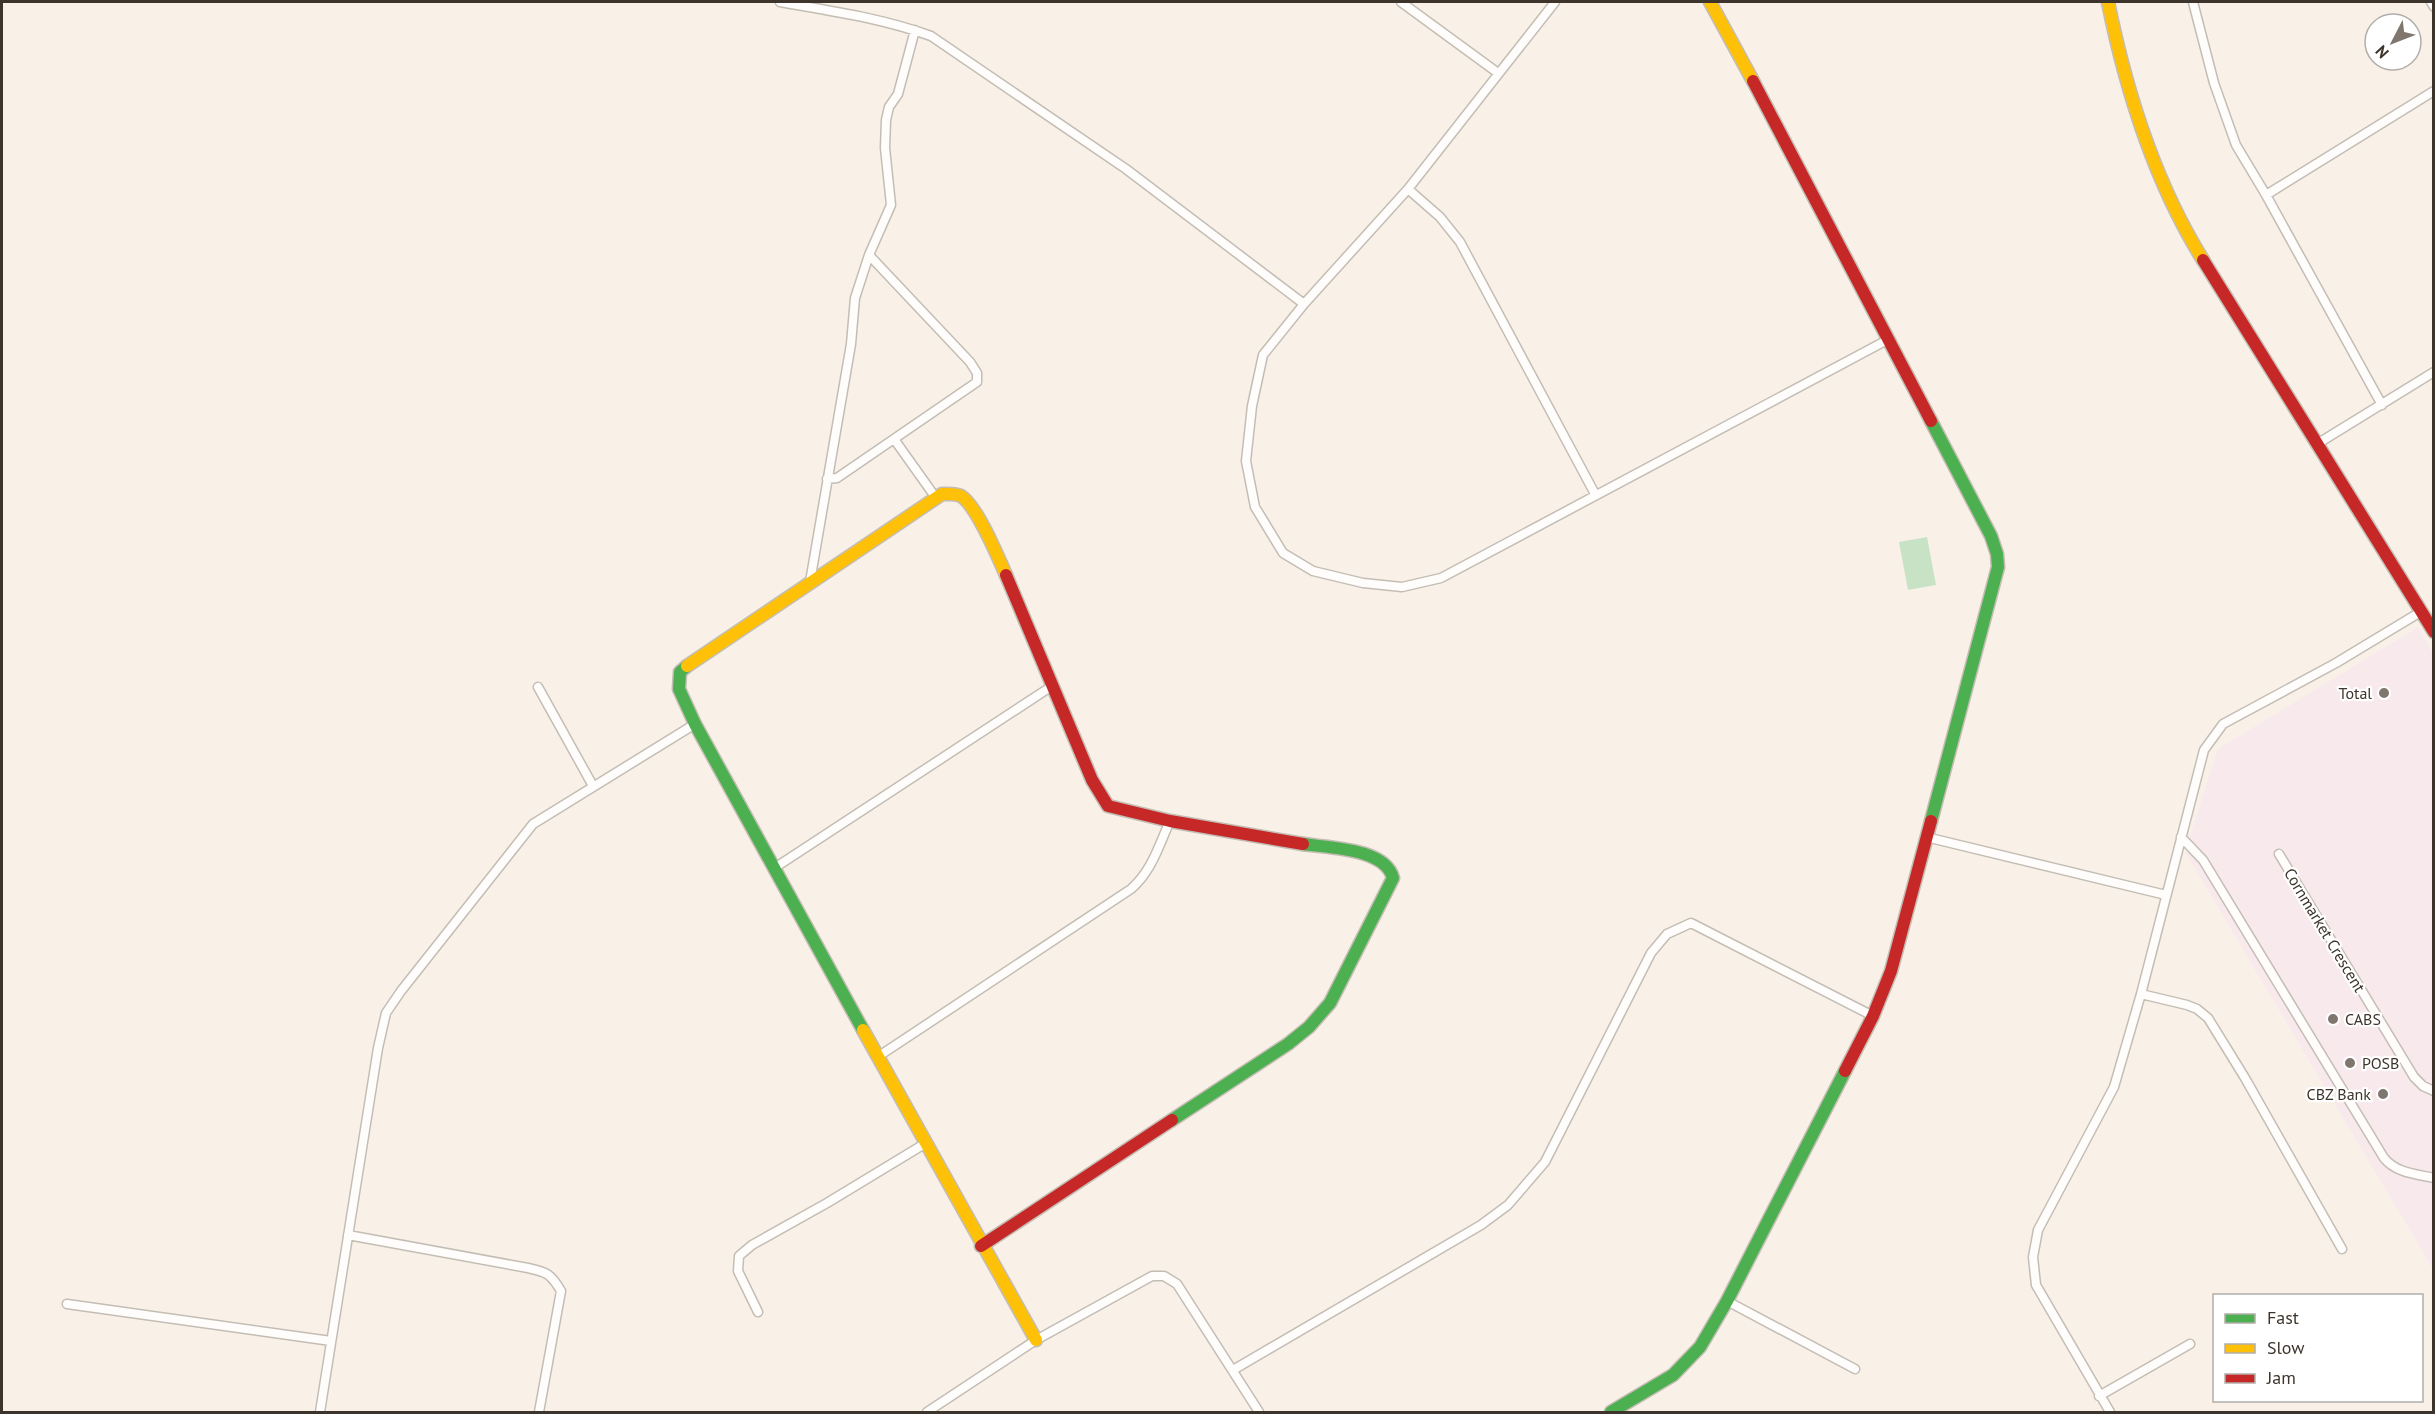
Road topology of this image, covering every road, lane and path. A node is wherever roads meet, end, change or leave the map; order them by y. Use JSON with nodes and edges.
{"nodes":[{"id":1,"x":780,"y":2,"type":"edge"},
{"id":2,"x":1401,"y":2,"type":"edge"},
{"id":3,"x":1555,"y":2,"type":"edge"},
{"id":4,"x":1710,"y":2,"type":"edge"},
{"id":5,"x":2108,"y":2,"type":"edge"},
{"id":6,"x":2193,"y":2,"type":"edge"},
{"id":7,"x":2431,"y":2,"type":"edge"},
{"id":8,"x":2433,"y":7,"type":"edge"},
{"id":9,"x":915,"y":30,"type":"junction"},
{"id":10,"x":1498,"y":73,"type":"junction"},
{"id":11,"x":2433,"y":91,"type":"edge"},
{"id":12,"x":1408,"y":189,"type":"junction"},
{"id":13,"x":2266,"y":195,"type":"junction"},
{"id":14,"x":869,"y":255,"type":"junction"},
{"id":15,"x":1304,"y":304,"type":"junction"},
{"id":16,"x":1889,"y":339,"type":"junction"},
{"id":17,"x":2433,"y":372,"type":"edge"},
{"id":18,"x":2382,"y":405,"type":"junction"},
{"id":19,"x":894,"y":439,"type":"junction"},
{"id":20,"x":2317,"y":444,"type":"junction"},
{"id":21,"x":827,"y":479,"type":"junction"},
{"id":22,"x":1595,"y":494,"type":"junction"},
{"id":23,"x":936,"y":498,"type":"junction"},
{"id":24,"x":810,"y":582,"type":"junction"},
{"id":25,"x":2422,"y":611,"type":"junction"},
{"id":26,"x":2433,"y":632,"type":"edge"},
{"id":27,"x":1052,"y":686,"type":"junction"},
{"id":28,"x":538,"y":687,"type":"dead end"},
{"id":29,"x":695,"y":724,"type":"junction"},
{"id":30,"x":593,"y":786,"type":"junction"},
{"id":31,"x":1170,"y":821,"type":"junction"},
{"id":32,"x":1926,"y":837,"type":"junction"},
{"id":33,"x":2181,"y":837,"type":"junction"},
{"id":34,"x":2279,"y":854,"type":"dead end"},
{"id":35,"x":776,"y":867,"type":"junction"},
{"id":36,"x":2166,"y":895,"type":"junction"},
{"id":37,"x":2141,"y":994,"type":"junction"},
{"id":38,"x":1873,"y":1016,"type":"junction"},
{"id":39,"x":879,"y":1056,"type":"junction"},
{"id":40,"x":2433,"y":1091,"type":"edge"},
{"id":41,"x":926,"y":1143,"type":"junction"},
{"id":42,"x":2433,"y":1178,"type":"edge"},
{"id":43,"x":348,"y":1235,"type":"junction"},
{"id":44,"x":981,"y":1246,"type":"junction"},
{"id":45,"x":2342,"y":1249,"type":"dead end"},
{"id":46,"x":1726,"y":1301,"type":"junction"},
{"id":47,"x":68,"y":1304,"type":"dead end"},
{"id":48,"x":758,"y":1312,"type":"dead end"},
{"id":49,"x":1036,"y":1340,"type":"junction"},
{"id":50,"x":331,"y":1341,"type":"junction"},
{"id":51,"x":2190,"y":1344,"type":"dead end"},
{"id":52,"x":1233,"y":1370,"type":"junction"},
{"id":53,"x":1855,"y":1370,"type":"dead end"},
{"id":54,"x":2099,"y":1396,"type":"junction"},
{"id":55,"x":320,"y":1413,"type":"edge"},
{"id":56,"x":539,"y":1413,"type":"edge"},
{"id":57,"x":927,"y":1413,"type":"edge"},
{"id":58,"x":1259,"y":1413,"type":"edge"},
{"id":59,"x":1611,"y":1413,"type":"edge"},
{"id":60,"x":2110,"y":1413,"type":"edge"}],
"edges":[{"from":1,"to":9,"type":"street"},
{"from":2,"to":10,"type":"street"},
{"from":3,"to":10,"type":"street"},
{"from":4,"to":16,"type":"street"},
{"from":5,"to":20,"type":"street"},
{"from":6,"to":13,"type":"street"},
{"from":7,"to":8,"type":"street"},
{"from":9,"to":14,"type":"street"},
{"from":9,"to":15,"type":"street"},
{"from":10,"to":12,"type":"street"},
{"from":11,"to":13,"type":"street"},
{"from":12,"to":15,"type":"street"},
{"from":12,"to":22,"type":"street"},
{"from":13,"to":18,"type":"street"},
{"from":14,"to":19,"type":"street"},
{"from":14,"to":21,"type":"street"},
{"from":15,"to":22,"type":"street"},
{"from":16,"to":22,"type":"street"},
{"from":16,"to":32,"type":"street"},
{"from":17,"to":18,"type":"street"},
{"from":18,"to":20,"type":"street"},
{"from":19,"to":21,"type":"street"},
{"from":19,"to":23,"type":"street"},
{"from":20,"to":25,"type":"street"},
{"from":21,"to":24,"type":"street"},
{"from":23,"to":24,"type":"street"},
{"from":23,"to":27,"type":"street"},
{"from":24,"to":29,"type":"street"},
{"from":25,"to":26,"type":"street"},
{"from":25,"to":33,"type":"street"},
{"from":27,"to":31,"type":"street"},
{"from":27,"to":35,"type":"street"},
{"from":28,"to":30,"type":"street"},
{"from":29,"to":30,"type":"street"},
{"from":29,"to":35,"type":"street"},
{"from":30,"to":43,"type":"street"},
{"from":31,"to":39,"type":"street"},
{"from":31,"to":44,"type":"street"},
{"from":32,"to":36,"type":"street"},
{"from":32,"to":38,"type":"street"},
{"from":33,"to":36,"type":"street"},
{"from":33,"to":42,"type":"street"},
{"from":34,"to":40,"type":"street","name":"Cornmarket Crescent"},
{"from":35,"to":39,"type":"street"},
{"from":36,"to":37,"type":"street"},
{"from":37,"to":45,"type":"street"},
{"from":37,"to":54,"type":"street"},
{"from":38,"to":46,"type":"street"},
{"from":38,"to":52,"type":"street"},
{"from":39,"to":41,"type":"street"},
{"from":41,"to":44,"type":"street"},
{"from":41,"to":48,"type":"street"},
{"from":43,"to":50,"type":"street"},
{"from":43,"to":56,"type":"street"},
{"from":44,"to":49,"type":"street"},
{"from":46,"to":53,"type":"street"},
{"from":46,"to":59,"type":"street"},
{"from":47,"to":50,"type":"street"},
{"from":49,"to":52,"type":"street"},
{"from":49,"to":57,"type":"street"},
{"from":50,"to":55,"type":"street"},
{"from":51,"to":54,"type":"street"},
{"from":52,"to":58,"type":"street"},
{"from":54,"to":60,"type":"street"}]}
